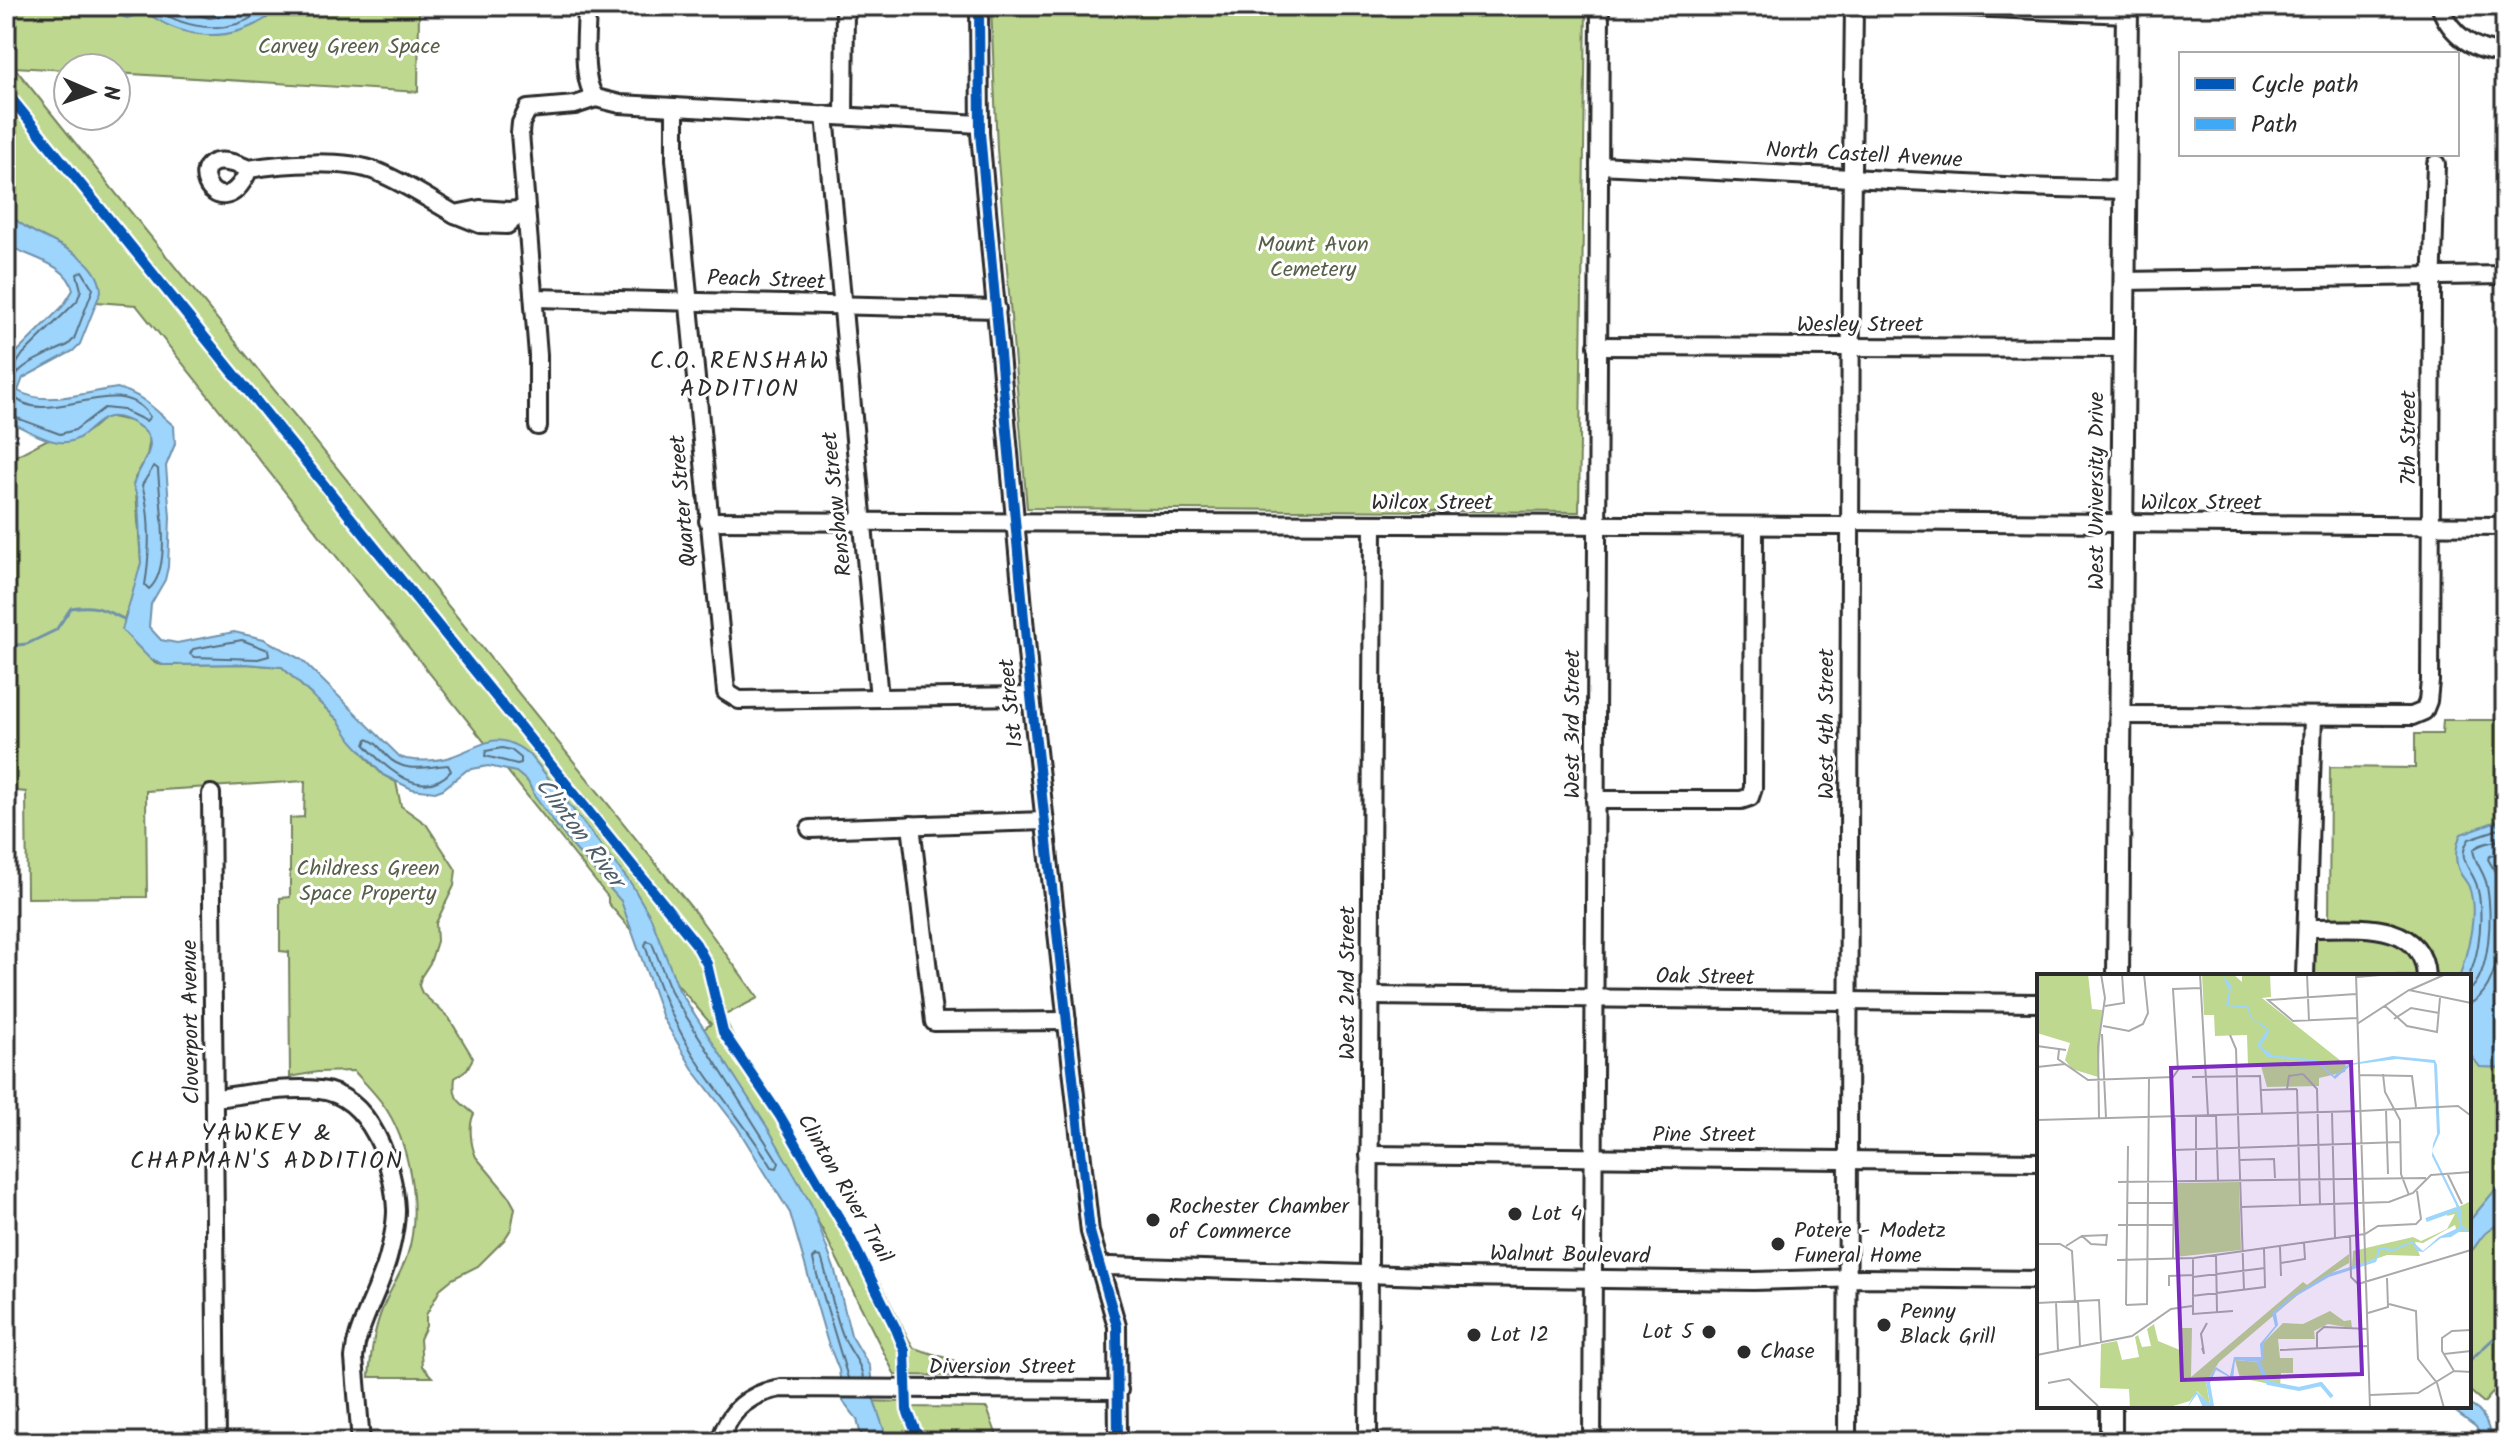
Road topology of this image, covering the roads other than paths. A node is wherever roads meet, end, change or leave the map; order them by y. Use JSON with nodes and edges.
{"nodes":[{"id":1,"x":587,"y":6,"type":"edge"},
{"id":2,"x":845,"y":6,"type":"edge"},
{"id":3,"x":979,"y":6,"type":"edge"},
{"id":4,"x":1600,"y":6,"type":"edge"},
{"id":5,"x":1854,"y":6,"type":"edge"},
{"id":6,"x":1944,"y":6,"type":"edge"},
{"id":7,"x":2440,"y":6,"type":"edge"},
{"id":8,"x":2127,"y":10,"type":"edge"},
{"id":9,"x":2505,"y":53,"type":"edge"},
{"id":10,"x":596,"y":98,"type":"junction"},
{"id":11,"x":675,"y":107,"type":"junction"},
{"id":12,"x":825,"y":115,"type":"junction"},
{"id":13,"x":844,"y":116,"type":"junction"},
{"id":14,"x":980,"y":124,"type":"junction"},
{"id":15,"x":2436,"y":164,"type":"dead end"},
{"id":16,"x":1599,"y":165,"type":"junction"},
{"id":17,"x":249,"y":169,"type":"dead end"},
{"id":18,"x":1852,"y":177,"type":"junction"},
{"id":19,"x":2126,"y":190,"type":"junction"},
{"id":20,"x":526,"y":209,"type":"junction"},
{"id":21,"x":2505,"y":275,"type":"edge"},
{"id":22,"x":2432,"y":276,"type":"junction"},
{"id":23,"x":2123,"y":281,"type":"junction"},
{"id":24,"x":534,"y":298,"type":"junction"},
{"id":25,"x":688,"y":301,"type":"junction"},
{"id":26,"x":841,"y":305,"type":"junction"},
{"id":27,"x":997,"y":309,"type":"junction"},
{"id":28,"x":1597,"y":346,"type":"junction"},
{"id":29,"x":1851,"y":347,"type":"junction"},
{"id":30,"x":2122,"y":348,"type":"junction"},
{"id":31,"x":538,"y":426,"type":"dead end"},
{"id":32,"x":708,"y":521,"type":"junction"},
{"id":33,"x":862,"y":522,"type":"junction"},
{"id":34,"x":1015,"y":522,"type":"junction"},
{"id":35,"x":2120,"y":523,"type":"junction"},
{"id":36,"x":1373,"y":524,"type":"junction"},
{"id":37,"x":1850,"y":524,"type":"junction"},
{"id":38,"x":1597,"y":526,"type":"junction"},
{"id":39,"x":2431,"y":526,"type":"junction"},
{"id":40,"x":2505,"y":526,"type":"edge"},
{"id":41,"x":1754,"y":527,"type":"junction"},
{"id":42,"x":1031,"y":696,"type":"junction"},
{"id":43,"x":879,"y":698,"type":"junction"},
{"id":44,"x":2120,"y":715,"type":"junction"},
{"id":45,"x":2313,"y":716,"type":"junction"},
{"id":46,"x":211,"y":794,"type":"dead end"},
{"id":47,"x":1595,"y":800,"type":"junction"},
{"id":48,"x":1045,"y":821,"type":"junction"},
{"id":49,"x":911,"y":825,"type":"junction"},
{"id":50,"x":810,"y":829,"type":"dead end"},
{"id":51,"x":2307,"y":928,"type":"junction"},
{"id":52,"x":2118,"y":974,"type":"edge"},
{"id":53,"x":2305,"y":974,"type":"edge"},
{"id":54,"x":2425,"y":974,"type":"edge"},
{"id":55,"x":1370,"y":996,"type":"junction"},
{"id":56,"x":1594,"y":999,"type":"junction"},
{"id":57,"x":1848,"y":1001,"type":"junction"},
{"id":58,"x":2037,"y":1003,"type":"edge"},
{"id":59,"x":1067,"y":1021,"type":"junction"},
{"id":60,"x":216,"y":1098,"type":"junction"},
{"id":61,"x":1369,"y":1155,"type":"junction"},
{"id":62,"x":1594,"y":1157,"type":"junction"},
{"id":63,"x":1848,"y":1158,"type":"junction"},
{"id":64,"x":2037,"y":1162,"type":"edge"},
{"id":65,"x":1100,"y":1268,"type":"junction"},
{"id":66,"x":1370,"y":1275,"type":"junction"},
{"id":67,"x":1594,"y":1279,"type":"junction"},
{"id":68,"x":1848,"y":1279,"type":"junction"},
{"id":69,"x":2037,"y":1280,"type":"edge"},
{"id":70,"x":1119,"y":1390,"type":"junction"},
{"id":71,"x":2111,"y":1408,"type":"edge"},
{"id":72,"x":217,"y":1442,"type":"edge"},
{"id":73,"x":361,"y":1442,"type":"edge"},
{"id":74,"x":720,"y":1442,"type":"edge"},
{"id":75,"x":1118,"y":1442,"type":"edge"},
{"id":76,"x":1368,"y":1442,"type":"edge"},
{"id":77,"x":1592,"y":1442,"type":"edge"},
{"id":78,"x":1847,"y":1442,"type":"edge"},
{"id":79,"x":2111,"y":1442,"type":"edge"}],
"edges":[{"from":1,"to":10,"type":"street"},
{"from":2,"to":13,"type":"street"},
{"from":3,"to":14,"type":"street","name":"1st Street"},
{"from":4,"to":16,"type":"street","name":"West 3rd Street"},
{"from":5,"to":18,"type":"street","name":"West 4th Street"},
{"from":6,"to":8,"type":"street"},
{"from":7,"to":9,"type":"street"},
{"from":8,"to":19,"type":"main road","name":"West University Drive"},
{"from":10,"to":11,"type":"street"},
{"from":10,"to":20,"type":"street"},
{"from":11,"to":12,"type":"street"},
{"from":11,"to":25,"type":"street","name":"Quarter Street"},
{"from":12,"to":13,"type":"street"},
{"from":12,"to":26,"type":"street","name":"Renshaw Street"},
{"from":13,"to":14,"type":"street"},
{"from":14,"to":27,"type":"street","name":"1st Street"},
{"from":15,"to":22,"type":"street","name":"7th Street"},
{"from":16,"to":18,"type":"street","name":"North Castell Avenue"},
{"from":16,"to":28,"type":"street","name":"West 3rd Street"},
{"from":17,"to":20,"type":"street"},
{"from":18,"to":19,"type":"street","name":"North Castell Avenue"},
{"from":18,"to":29,"type":"street","name":"West 4th Street"},
{"from":19,"to":23,"type":"main road","name":"West University Drive"},
{"from":20,"to":24,"type":"street"},
{"from":21,"to":22,"type":"street"},
{"from":22,"to":23,"type":"street"},
{"from":22,"to":39,"type":"street","name":"7th Street"},
{"from":23,"to":30,"type":"main road","name":"West University Drive"},
{"from":24,"to":25,"type":"street","name":"Peach Street"},
{"from":24,"to":31,"type":"street"},
{"from":25,"to":26,"type":"street","name":"Peach Street"},
{"from":25,"to":32,"type":"street","name":"Quarter Street"},
{"from":26,"to":27,"type":"street","name":"Peach Street"},
{"from":26,"to":33,"type":"street","name":"Renshaw Street"},
{"from":27,"to":34,"type":"street","name":"1st Street"},
{"from":28,"to":29,"type":"street","name":"Wesley Street"},
{"from":28,"to":38,"type":"street","name":"West 3rd Street"},
{"from":29,"to":30,"type":"street","name":"Wesley Street"},
{"from":29,"to":37,"type":"street","name":"West 4th Street"},
{"from":30,"to":35,"type":"main road","name":"West University Drive"},
{"from":32,"to":33,"type":"street","name":"Wilcox Street"},
{"from":32,"to":43,"type":"street","name":"Quarter Street"},
{"from":33,"to":34,"type":"street","name":"Wilcox Street"},
{"from":33,"to":43,"type":"street","name":"Renshaw Street"},
{"from":34,"to":36,"type":"street","name":"Wilcox Street"},
{"from":34,"to":42,"type":"street","name":"1st Street"},
{"from":35,"to":37,"type":"street","name":"Wilcox Street"},
{"from":35,"to":39,"type":"street","name":"Wilcox Street"},
{"from":35,"to":44,"type":"main road","name":"West University Drive"},
{"from":36,"to":38,"type":"street","name":"Wilcox Street"},
{"from":36,"to":55,"type":"street","name":"West 2nd Street"},
{"from":37,"to":41,"type":"street","name":"Wilcox Street"},
{"from":37,"to":57,"type":"street","name":"West 4th Street"},
{"from":38,"to":41,"type":"street","name":"Wilcox Street"},
{"from":38,"to":47,"type":"street","name":"West 3rd Street"},
{"from":39,"to":40,"type":"street","name":"Wilcox Street"},
{"from":39,"to":45,"type":"street","name":"7th Street"},
{"from":41,"to":47,"type":"street"},
{"from":42,"to":43,"type":"street"},
{"from":42,"to":48,"type":"street","name":"1st Street"},
{"from":44,"to":45,"type":"street"},
{"from":44,"to":52,"type":"main road","name":"West University Drive"},
{"from":45,"to":51,"type":"street"},
{"from":46,"to":60,"type":"street","name":"Cloverport Avenue"},
{"from":47,"to":56,"type":"street","name":"West 3rd Street"},
{"from":48,"to":49,"type":"street"},
{"from":48,"to":59,"type":"street","name":"1st Street"},
{"from":49,"to":50,"type":"street"},
{"from":49,"to":59,"type":"street"},
{"from":51,"to":53,"type":"street"},
{"from":51,"to":54,"type":"street"},
{"from":55,"to":56,"type":"street","name":"Oak Street"},
{"from":55,"to":61,"type":"street","name":"West 2nd Street"},
{"from":56,"to":57,"type":"street","name":"Oak Street"},
{"from":56,"to":62,"type":"street","name":"West 3rd Street"},
{"from":57,"to":58,"type":"street","name":"Oak Street"},
{"from":57,"to":63,"type":"street","name":"West 4th Street"},
{"from":59,"to":65,"type":"street","name":"1st Street"},
{"from":60,"to":72,"type":"street","name":"Cloverport Avenue"},
{"from":60,"to":73,"type":"street"},
{"from":61,"to":62,"type":"street","name":"Pine Street"},
{"from":61,"to":66,"type":"street","name":"West 2nd Street"},
{"from":62,"to":63,"type":"street","name":"Pine Street"},
{"from":62,"to":67,"type":"street","name":"West 3rd Street"},
{"from":63,"to":64,"type":"street","name":"Pine Street"},
{"from":63,"to":68,"type":"street","name":"West 4th Street"},
{"from":65,"to":66,"type":"street","name":"Walnut Boulevard"},
{"from":65,"to":70,"type":"street","name":"1st Street"},
{"from":66,"to":67,"type":"street","name":"Walnut Boulevard"},
{"from":66,"to":76,"type":"street","name":"West 2nd Street"},
{"from":67,"to":68,"type":"street","name":"Walnut Boulevard"},
{"from":67,"to":77,"type":"street","name":"West 3rd Street"},
{"from":68,"to":69,"type":"street","name":"Walnut Boulevard"},
{"from":68,"to":78,"type":"street","name":"West 4th Street"},
{"from":70,"to":74,"type":"street","name":"Diversion Street"},
{"from":70,"to":75,"type":"street","name":"1st Street"},
{"from":71,"to":79,"type":"main road"}]}
